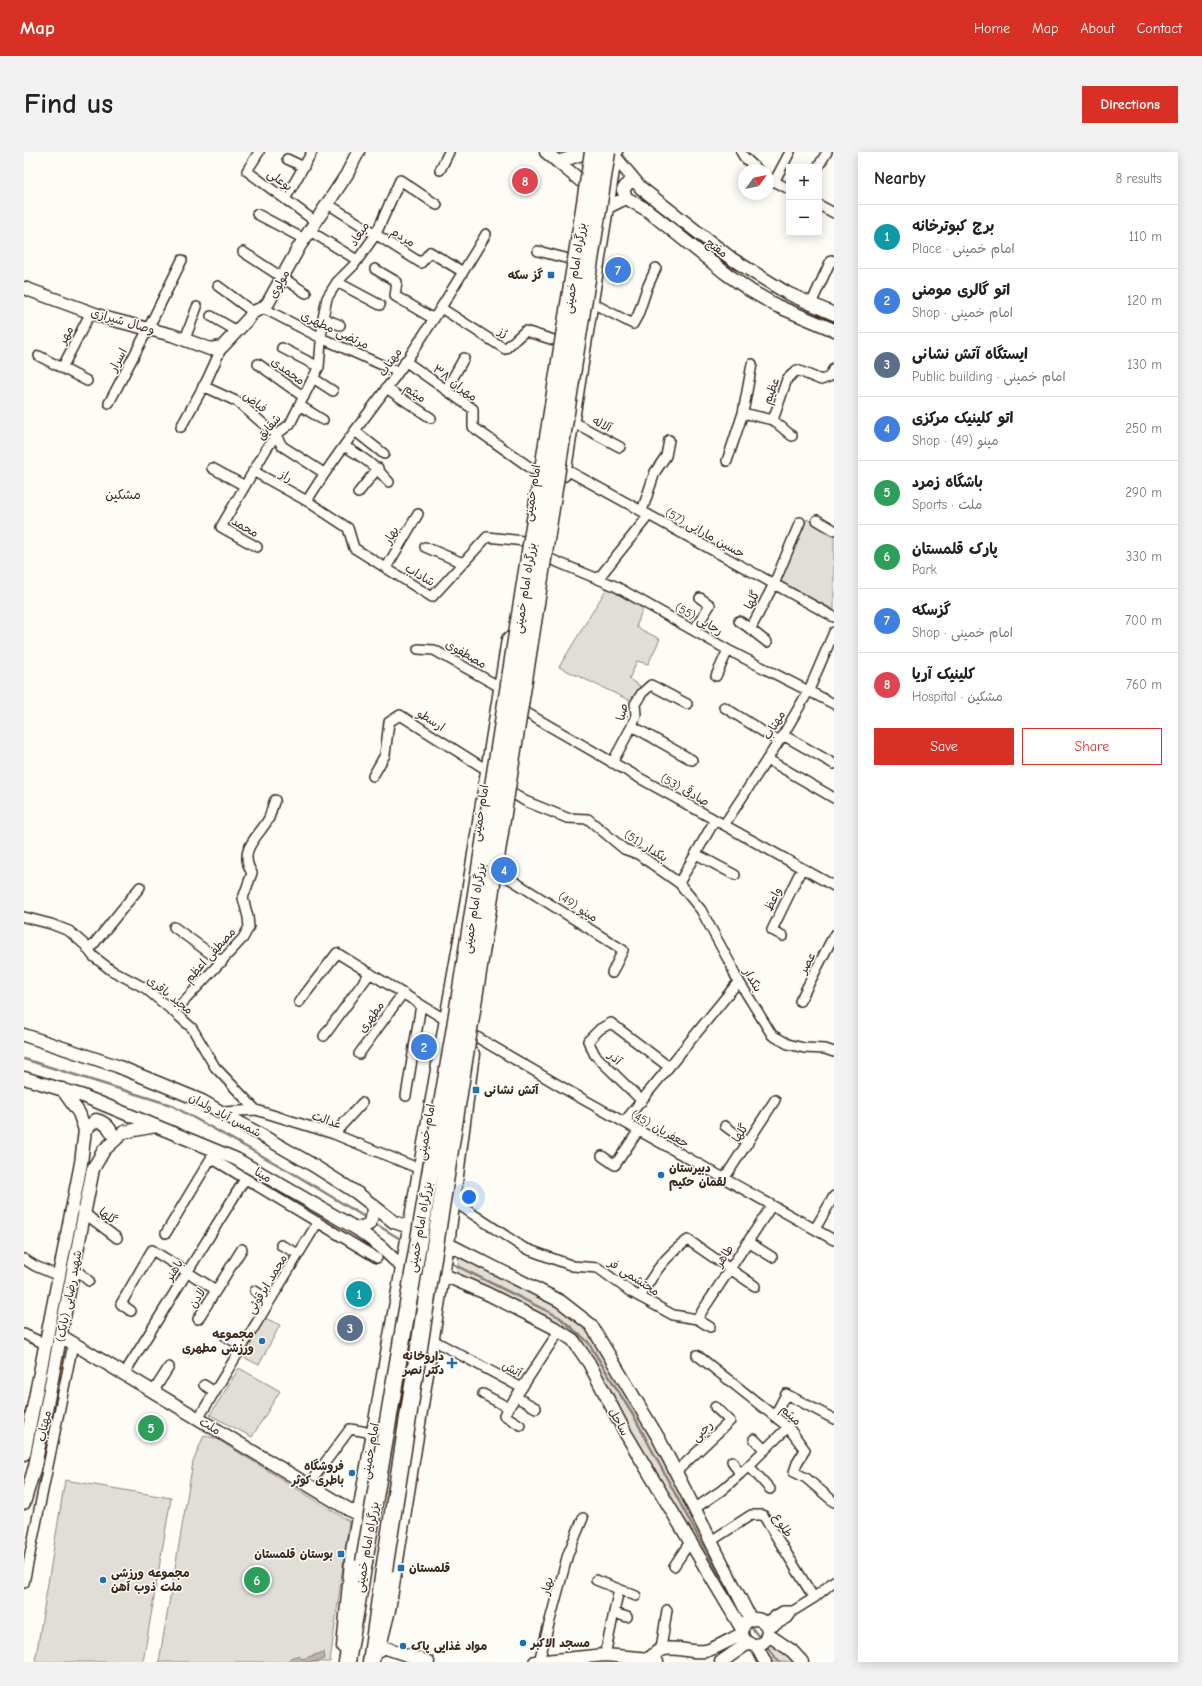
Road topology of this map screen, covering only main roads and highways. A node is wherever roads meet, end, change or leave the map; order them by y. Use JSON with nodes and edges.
{"nodes":[{"id":1,"x":358,"y":152,"type":"edge"},
{"id":2,"x":546,"y":152,"type":"edge"},
{"id":3,"x":588,"y":152,"type":"edge"},
{"id":4,"x":613,"y":154,"type":"edge"},
{"id":5,"x":558,"y":162,"type":"junction"},
{"id":6,"x":581,"y":181,"type":"junction"},
{"id":7,"x":635,"y":181,"type":"junction"},
{"id":8,"x":626,"y":198,"type":"junction"},
{"id":9,"x":608,"y":207,"type":"junction"},
{"id":10,"x":24,"y":288,"type":"edge"},
{"id":11,"x":834,"y":314,"type":"edge"},
{"id":12,"x":834,"y":330,"type":"edge"},
{"id":13,"x":222,"y":347,"type":"joint"},
{"id":14,"x":458,"y":949,"type":"junction"},
{"id":15,"x":487,"y":955,"type":"junction"},
{"id":16,"x":24,"y":1035,"type":"edge"},
{"id":17,"x":24,"y":1078,"type":"edge"},
{"id":18,"x":62,"y":1089,"type":"junction"},
{"id":19,"x":157,"y":1126,"type":"junction"},
{"id":20,"x":85,"y":1130,"type":"junction"},
{"id":21,"x":115,"y":1140,"type":"junction"},
{"id":22,"x":372,"y":1205,"type":"junction"},
{"id":23,"x":409,"y":1227,"type":"junction"},
{"id":24,"x":357,"y":1229,"type":"junction"},
{"id":25,"x":448,"y":1244,"type":"junction"},
{"id":26,"x":402,"y":1267,"type":"junction"},
{"id":27,"x":442,"y":1274,"type":"junction"},
{"id":28,"x":61,"y":1336,"type":"junction"},
{"id":29,"x":388,"y":1347,"type":"junction"},
{"id":30,"x":429,"y":1353,"type":"junction"},
{"id":31,"x":385,"y":1366,"type":"junction"},
{"id":32,"x":426,"y":1376,"type":"junction"},
{"id":33,"x":24,"y":1454,"type":"edge"},
{"id":34,"x":24,"y":1503,"type":"edge"},
{"id":35,"x":358,"y":1515,"type":"junction"},
{"id":36,"x":751,"y":1620,"type":"junction"},
{"id":37,"x":766,"y":1629,"type":"junction"},
{"id":38,"x":747,"y":1638,"type":"junction"},
{"id":39,"x":380,"y":1646,"type":"junction"},
{"id":40,"x":574,"y":1660,"type":"edge"},
{"id":41,"x":652,"y":1661,"type":"edge"},
{"id":42,"x":341,"y":1662,"type":"edge"},
{"id":43,"x":347,"y":1662,"type":"edge"},
{"id":44,"x":371,"y":1662,"type":"edge"},
{"id":45,"x":375,"y":1662,"type":"edge"},
{"id":46,"x":428,"y":1662,"type":"edge"},
{"id":47,"x":537,"y":1662,"type":"edge"},
{"id":48,"x":721,"y":1662,"type":"edge"},
{"id":49,"x":765,"y":1662,"type":"edge"},
{"id":50,"x":802,"y":1662,"type":"edge"}],
"edges":[{"from":1,"to":13,"type":"main road","name":"مولوی"},
{"from":2,"to":5,"type":"main road"},
{"from":3,"to":5,"type":"main road"},
{"from":3,"to":6,"type":"main road","name":"امام خمینی"},
{"from":3,"to":43,"type":"highway","name":"بزرگراه امام خمینی","bridge":true},
{"from":4,"to":7,"type":"main road","name":"مفتح"},
{"from":4,"to":9,"type":"main road"},
{"from":4,"to":44,"type":"highway","name":"بزرگراه امام خمینی","bridge":true},
{"from":5,"to":6,"type":"main road"},
{"from":6,"to":14,"type":"main road","name":"امام خمینی"},
{"from":7,"to":8,"type":"main road"},
{"from":7,"to":11,"type":"main road","name":"مفتح"},
{"from":8,"to":9,"type":"main road"},
{"from":8,"to":12,"type":"main road","name":"مفتح"},
{"from":9,"to":15,"type":"main road"},
{"from":10,"to":13,"type":"main road","name":"وصال شیرازی"},
{"from":14,"to":15,"type":"main road"},
{"from":14,"to":23,"type":"main road","name":"امام خمینی"},
{"from":15,"to":25,"type":"main road"},
{"from":16,"to":22,"type":"main road","name":"شمس آباد ولدان"},
{"from":17,"to":18,"type":"main road"},
{"from":18,"to":19,"type":"main road"},
{"from":18,"to":20,"type":"main road","name":"شهید رضایی (بابک)"},
{"from":19,"to":21,"type":"main road","name":"شهید رضایی (بابک)"},
{"from":19,"to":24,"type":"main road"},
{"from":20,"to":21,"type":"main road"},
{"from":20,"to":33,"type":"main road","name":"شهید رضایی (بابک)"},
{"from":21,"to":28,"type":"main road","name":"شهید رضایی (بابک)"},
{"from":22,"to":23,"type":"main road","name":"شمس آباد ولدان"},
{"from":22,"to":24,"type":"main road"},
{"from":23,"to":26,"type":"main road","name":"امام خمینی"},
{"from":24,"to":26,"type":"main road"},
{"from":25,"to":27,"type":"main road"},
{"from":25,"to":36,"type":"main road"},
{"from":26,"to":29,"type":"main road","name":"امام خمینی"},
{"from":27,"to":30,"type":"main road"},
{"from":27,"to":38,"type":"main road","name":"ساحل"},
{"from":28,"to":34,"type":"main road","name":"شهید رضایی (بابک)"},
{"from":28,"to":35,"type":"main road","name":"ملت"},
{"from":29,"to":30,"type":"main road"},
{"from":29,"to":31,"type":"main road","name":"امام خمینی"},
{"from":30,"to":32,"type":"main road"},
{"from":31,"to":32,"type":"main road"},
{"from":31,"to":35,"type":"main road","name":"امام خمینی"},
{"from":32,"to":39,"type":"main road"},
{"from":35,"to":42,"type":"main road","name":"امام خمینی"},
{"from":36,"to":37,"type":"main road"},
{"from":36,"to":38,"type":"main road"},
{"from":37,"to":38,"type":"main road"},
{"from":37,"to":50,"type":"main road"},
{"from":38,"to":41,"type":"main road"},
{"from":38,"to":48,"type":"main road"},
{"from":38,"to":49,"type":"main road","name":"ساحل"},
{"from":39,"to":45,"type":"main road"},
{"from":39,"to":46,"type":"main road"},
{"from":40,"to":41,"type":"main road"},
{"from":40,"to":47,"type":"main road"}]}
